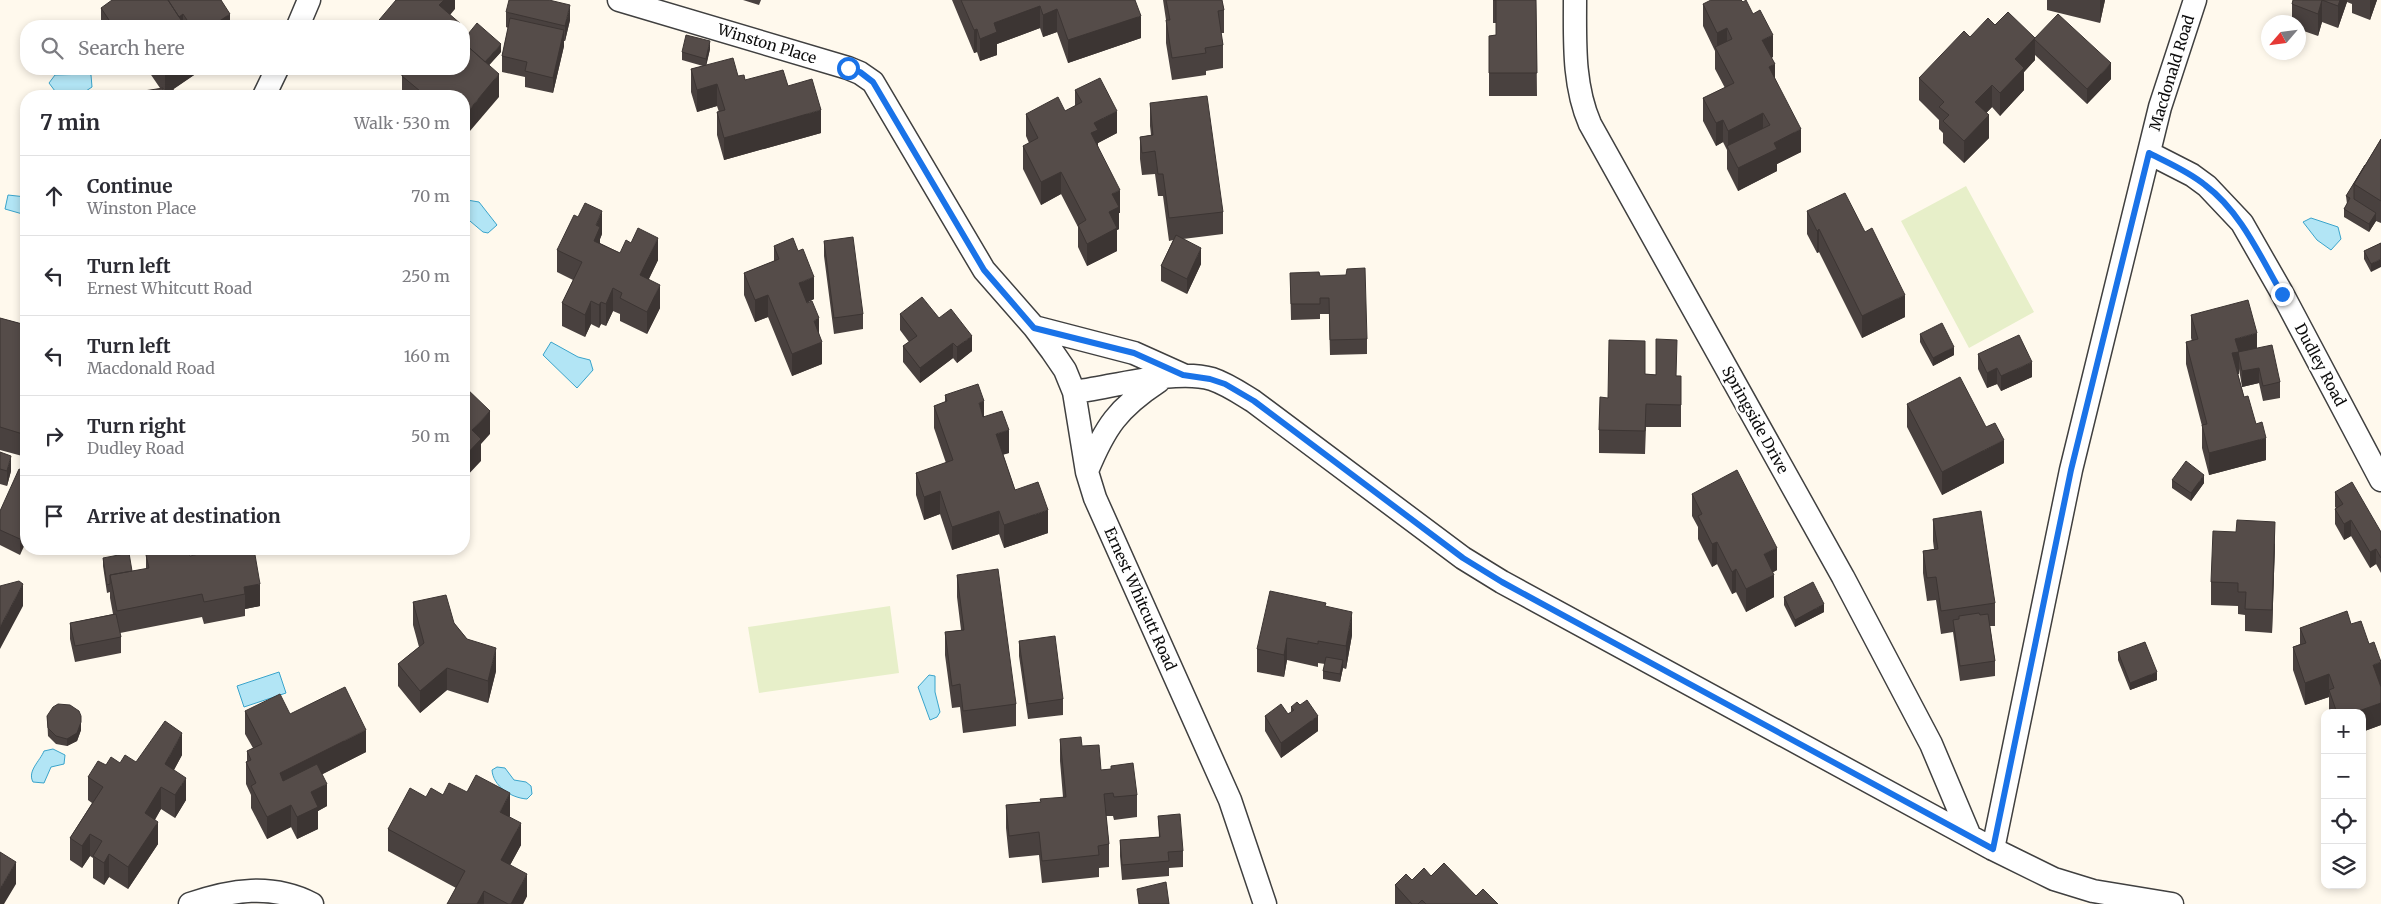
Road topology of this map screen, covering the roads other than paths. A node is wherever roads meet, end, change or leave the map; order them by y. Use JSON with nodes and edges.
{"nodes":[{"id":1,"x":309,"y":0,"type":"edge"},
{"id":2,"x":619,"y":0,"type":"edge"},
{"id":3,"x":1575,"y":0,"type":"edge"},
{"id":4,"x":2195,"y":0,"type":"edge"},
{"id":5,"x":301,"y":20,"type":"edge"},
{"id":6,"x":274,"y":75,"type":"edge"},
{"id":7,"x":267,"y":90,"type":"edge"},
{"id":8,"x":2149,"y":153,"type":"junction"},
{"id":9,"x":1034,"y":328,"type":"junction"},
{"id":10,"x":1174,"y":377,"type":"junction"},
{"id":11,"x":1074,"y":392,"type":"junction"},
{"id":12,"x":1086,"y":472,"type":"junction"},
{"id":13,"x":2381,"y":480,"type":"edge"},
{"id":14,"x":1968,"y":834,"type":"junction"},
{"id":15,"x":1993,"y":849,"type":"junction"},
{"id":16,"x":190,"y":904,"type":"edge"},
{"id":17,"x":312,"y":904,"type":"edge"},
{"id":18,"x":1266,"y":904,"type":"edge"},
{"id":19,"x":2172,"y":904,"type":"edge"}],
"edges":[{"from":1,"to":5,"type":"street"},
{"from":2,"to":9,"type":"street","name":"Winston Place"},
{"from":3,"to":14,"type":"street","name":"Springside Drive"},
{"from":4,"to":8,"type":"street","name":"Macdonald Road"},
{"from":6,"to":7,"type":"street"},
{"from":8,"to":13,"type":"street","name":"Dudley Road"},
{"from":8,"to":15,"type":"street","name":"Macdonald Road"},
{"from":9,"to":10,"type":"street"},
{"from":9,"to":11,"type":"street","name":"Winston Place"},
{"from":10,"to":11,"type":"street"},
{"from":10,"to":12,"type":"street"},
{"from":10,"to":14,"type":"street"},
{"from":11,"to":12,"type":"street","name":"Ernest Whitcutt Road"},
{"from":12,"to":18,"type":"street","name":"Ernest Whitcutt Road"},
{"from":14,"to":15,"type":"street"},
{"from":15,"to":19,"type":"street"},
{"from":16,"to":17,"type":"street"}]}
